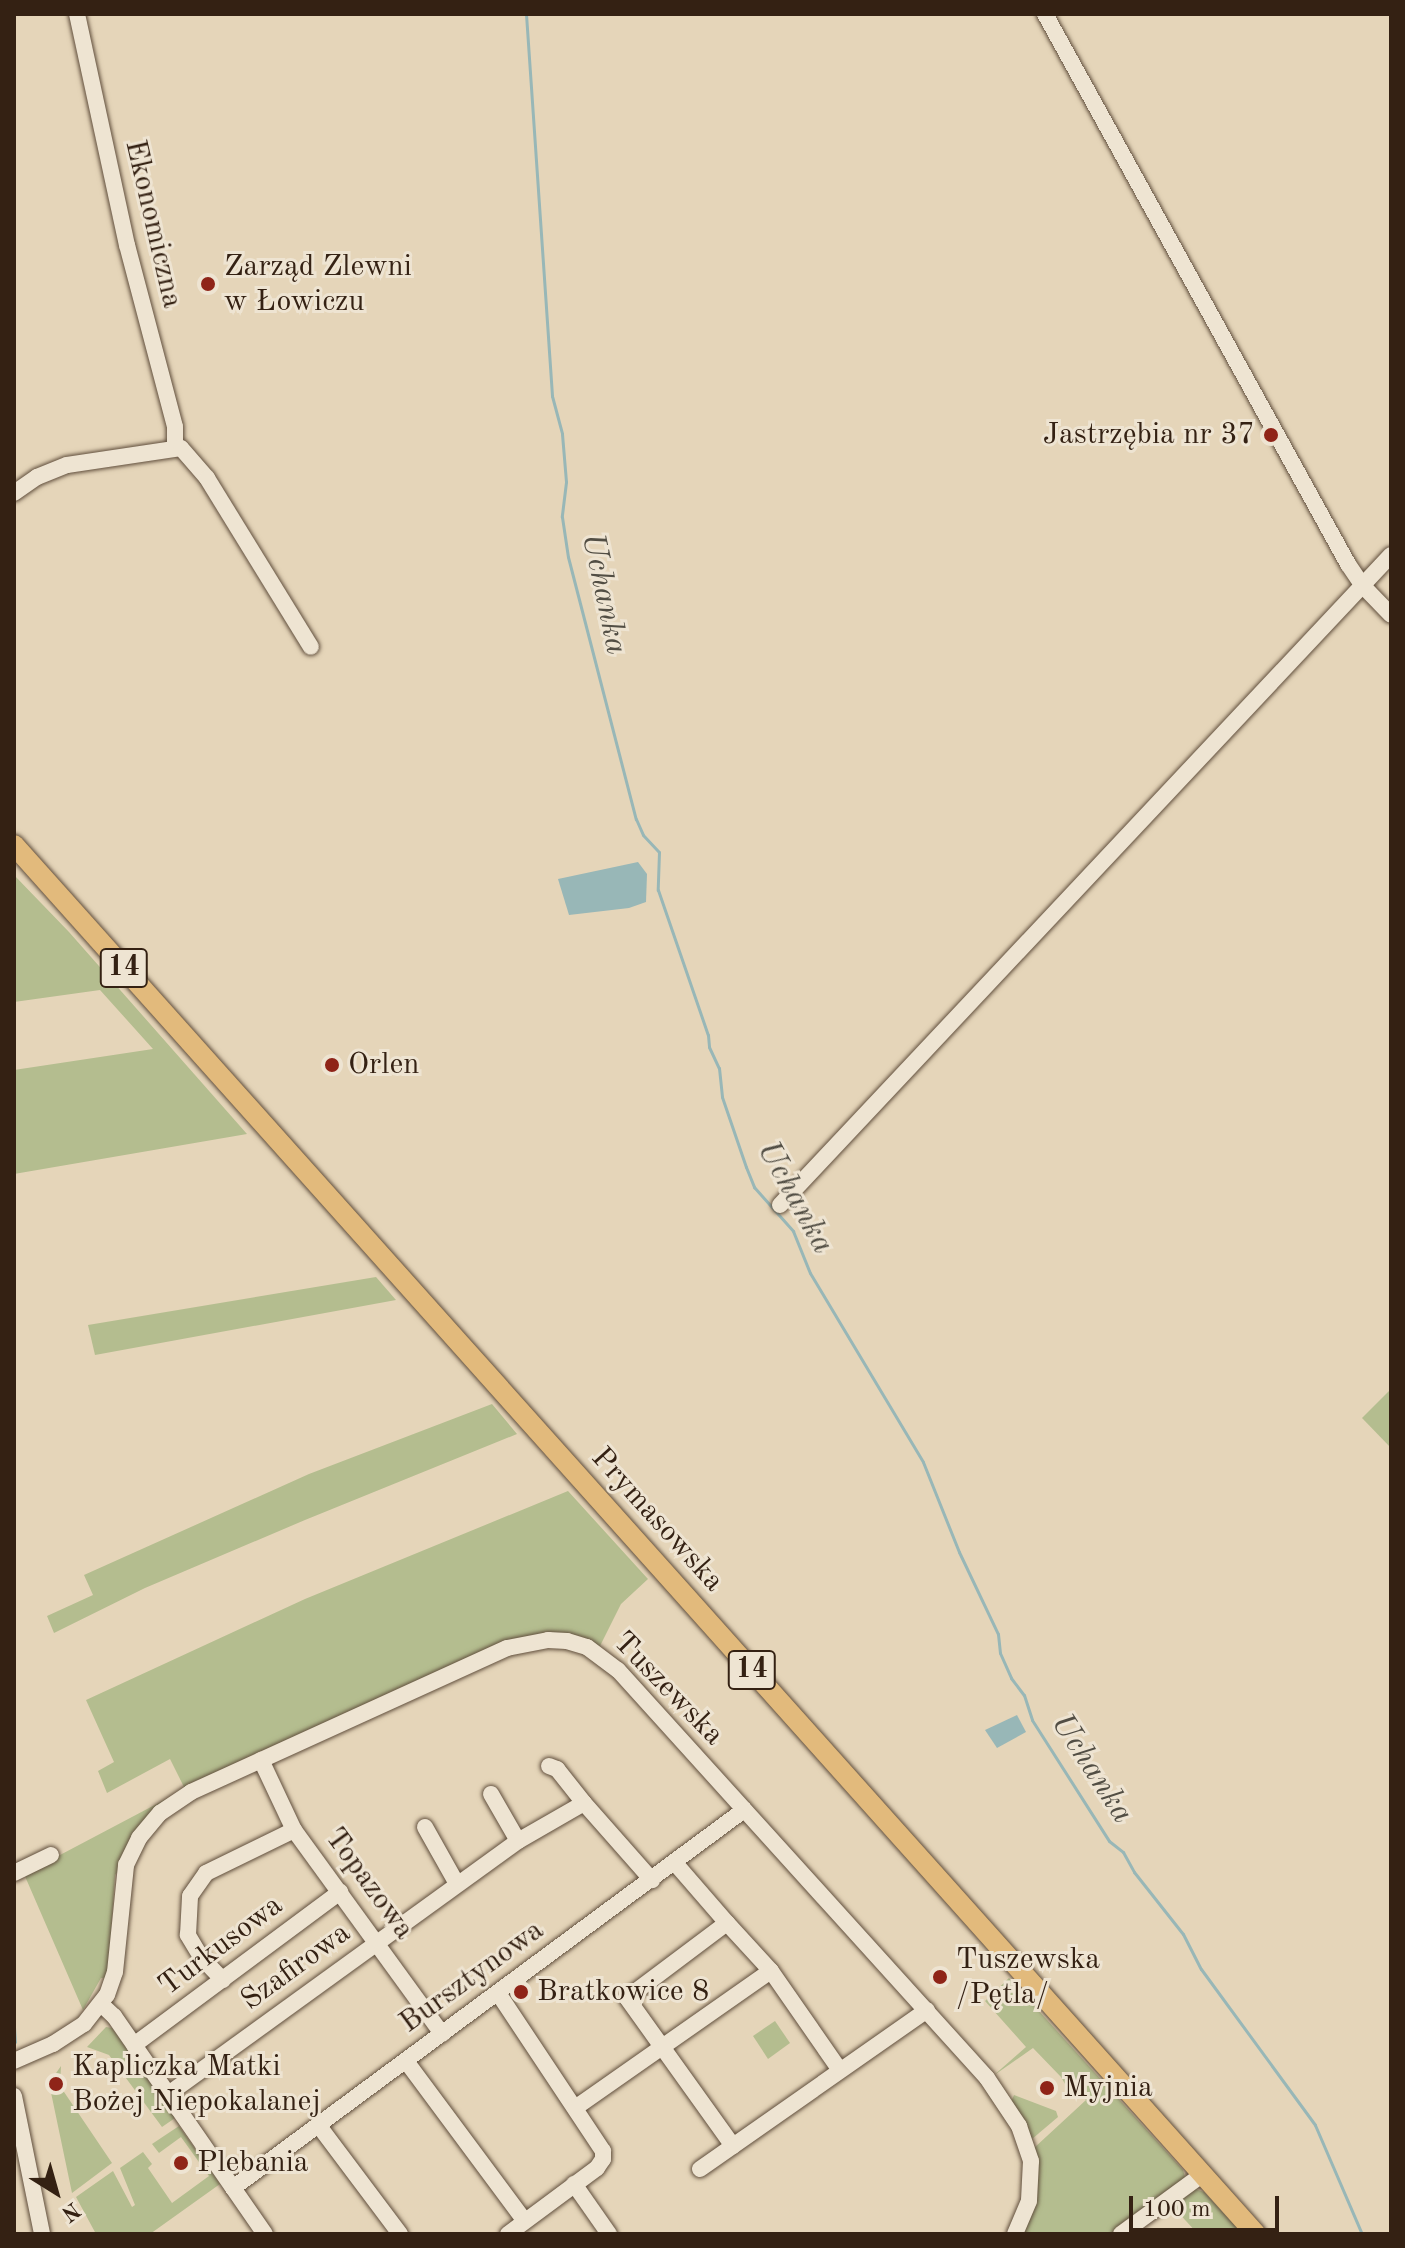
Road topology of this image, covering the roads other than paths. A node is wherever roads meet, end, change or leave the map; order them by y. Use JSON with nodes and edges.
{"nodes":[{"id":1,"x":77,"y":14,"type":"edge"},
{"id":2,"x":1045,"y":14,"type":"edge"},
{"id":3,"x":175,"y":447,"type":"junction"},
{"id":4,"x":14,"y":493,"type":"edge"},
{"id":5,"x":1391,"y":555,"type":"edge"},
{"id":6,"x":1363,"y":586,"type":"junction"},
{"id":7,"x":1391,"y":615,"type":"edge"},
{"id":8,"x":311,"y":647,"type":"dead end"},
{"id":9,"x":14,"y":845,"type":"edge"},
{"id":10,"x":780,"y":1205,"type":"dead end"},
{"id":11,"x":261,"y":1760,"type":"junction"},
{"id":12,"x":549,"y":1766,"type":"dead end"},
{"id":13,"x":491,"y":1794,"type":"dead end"},
{"id":14,"x":584,"y":1803,"type":"junction"},
{"id":15,"x":744,"y":1810,"type":"junction"},
{"id":16,"x":425,"y":1827,"type":"dead end"},
{"id":17,"x":294,"y":1830,"type":"junction"},
{"id":18,"x":518,"y":1841,"type":"junction"},
{"id":19,"x":51,"y":1855,"type":"dead end"},
{"id":20,"x":678,"y":1866,"type":"junction"},
{"id":21,"x":14,"y":1873,"type":"edge"},
{"id":22,"x":652,"y":1880,"type":"junction"},
{"id":23,"x":457,"y":1884,"type":"junction"},
{"id":24,"x":340,"y":1892,"type":"junction"},
{"id":25,"x":727,"y":1923,"type":"junction"},
{"id":26,"x":377,"y":1943,"type":"junction"},
{"id":27,"x":771,"y":1971,"type":"junction"},
{"id":28,"x":223,"y":1980,"type":"junction"},
{"id":29,"x":498,"y":1993,"type":"junction"},
{"id":30,"x":101,"y":2004,"type":"junction"},
{"id":31,"x":927,"y":2010,"type":"junction"},
{"id":32,"x":442,"y":2034,"type":"junction"},
{"id":33,"x":134,"y":2045,"type":"junction"},
{"id":34,"x":662,"y":2046,"type":"junction"},
{"id":35,"x":14,"y":2061,"type":"edge"},
{"id":36,"x":406,"y":2061,"type":"junction"},
{"id":37,"x":839,"y":2069,"type":"junction"},
{"id":38,"x":167,"y":2095,"type":"junction"},
{"id":39,"x":14,"y":2096,"type":"edge"},
{"id":40,"x":575,"y":2108,"type":"junction"},
{"id":41,"x":319,"y":2126,"type":"junction"},
{"id":42,"x":733,"y":2146,"type":"junction"},
{"id":43,"x":700,"y":2169,"type":"dead end"},
{"id":44,"x":1203,"y":2174,"type":"junction"},
{"id":45,"x":574,"y":2184,"type":"junction"},
{"id":46,"x":233,"y":2188,"type":"junction"},
{"id":47,"x":524,"y":2220,"type":"junction"},
{"id":48,"x":42,"y":2234,"type":"edge"},
{"id":49,"x":265,"y":2234,"type":"edge"},
{"id":50,"x":400,"y":2234,"type":"edge"},
{"id":51,"x":508,"y":2234,"type":"edge"},
{"id":52,"x":609,"y":2234,"type":"edge"},
{"id":53,"x":1015,"y":2234,"type":"edge"},
{"id":54,"x":1121,"y":2234,"type":"edge"},
{"id":55,"x":1256,"y":2234,"type":"edge"}],
"edges":[{"from":1,"to":3,"type":"street","name":"Ekonomiczna"},
{"from":2,"to":6,"type":"street"},
{"from":3,"to":4,"type":"street"},
{"from":3,"to":8,"type":"street"},
{"from":5,"to":6,"type":"street"},
{"from":6,"to":7,"type":"street"},
{"from":6,"to":10,"type":"street"},
{"from":9,"to":44,"type":"main road","name":"Prymasowska","number":"14"},
{"from":11,"to":15,"type":"street","name":"Tuszewska"},
{"from":11,"to":17,"type":"street","name":"Topazowa"},
{"from":11,"to":30,"type":"street","name":"Tuszewska"},
{"from":12,"to":14,"type":"street"},
{"from":13,"to":18,"type":"street"},
{"from":14,"to":18,"type":"street","name":"Szafirowa"},
{"from":14,"to":22,"type":"street"},
{"from":15,"to":20,"type":"street","name":"Bursztynowa"},
{"from":15,"to":31,"type":"street","name":"Tuszewska"},
{"from":16,"to":23,"type":"street"},
{"from":17,"to":24,"type":"street","name":"Topazowa"},
{"from":17,"to":28,"type":"street"},
{"from":18,"to":23,"type":"street","name":"Szafirowa"},
{"from":19,"to":21,"type":"street"},
{"from":20,"to":22,"type":"street","name":"Bursztynowa"},
{"from":20,"to":25,"type":"street"},
{"from":22,"to":29,"type":"street","name":"Bursztynowa"},
{"from":23,"to":26,"type":"street","name":"Szafirowa"},
{"from":24,"to":26,"type":"street","name":"Topazowa"},
{"from":24,"to":28,"type":"street","name":"Turkusowa"},
{"from":25,"to":27,"type":"street"},
{"from":25,"to":34,"type":"street"},
{"from":26,"to":32,"type":"street","name":"Topazowa"},
{"from":26,"to":38,"type":"street","name":"Szafirowa"},
{"from":27,"to":34,"type":"street"},
{"from":27,"to":37,"type":"street"},
{"from":28,"to":33,"type":"street","name":"Turkusowa"},
{"from":29,"to":32,"type":"street","name":"Bursztynowa"},
{"from":29,"to":40,"type":"street"},
{"from":30,"to":33,"type":"street"},
{"from":30,"to":35,"type":"street","name":"Tuszewska"},
{"from":31,"to":37,"type":"street"},
{"from":31,"to":53,"type":"street","name":"Tuszewska"},
{"from":32,"to":36,"type":"street","name":"Bursztynowa"},
{"from":33,"to":38,"type":"street"},
{"from":34,"to":40,"type":"street"},
{"from":34,"to":42,"type":"street"},
{"from":36,"to":41,"type":"street","name":"Bursztynowa"},
{"from":36,"to":47,"type":"street"},
{"from":37,"to":42,"type":"street"},
{"from":38,"to":46,"type":"street"},
{"from":39,"to":48,"type":"street"},
{"from":40,"to":45,"type":"street"},
{"from":41,"to":46,"type":"street","name":"Bursztynowa"},
{"from":41,"to":50,"type":"street"},
{"from":42,"to":43,"type":"street"},
{"from":44,"to":54,"type":"street"},
{"from":44,"to":55,"type":"main road","name":"Prymasowska","number":"14"},
{"from":45,"to":47,"type":"street"},
{"from":45,"to":52,"type":"street"},
{"from":46,"to":49,"type":"street"},
{"from":47,"to":51,"type":"street"}]}
